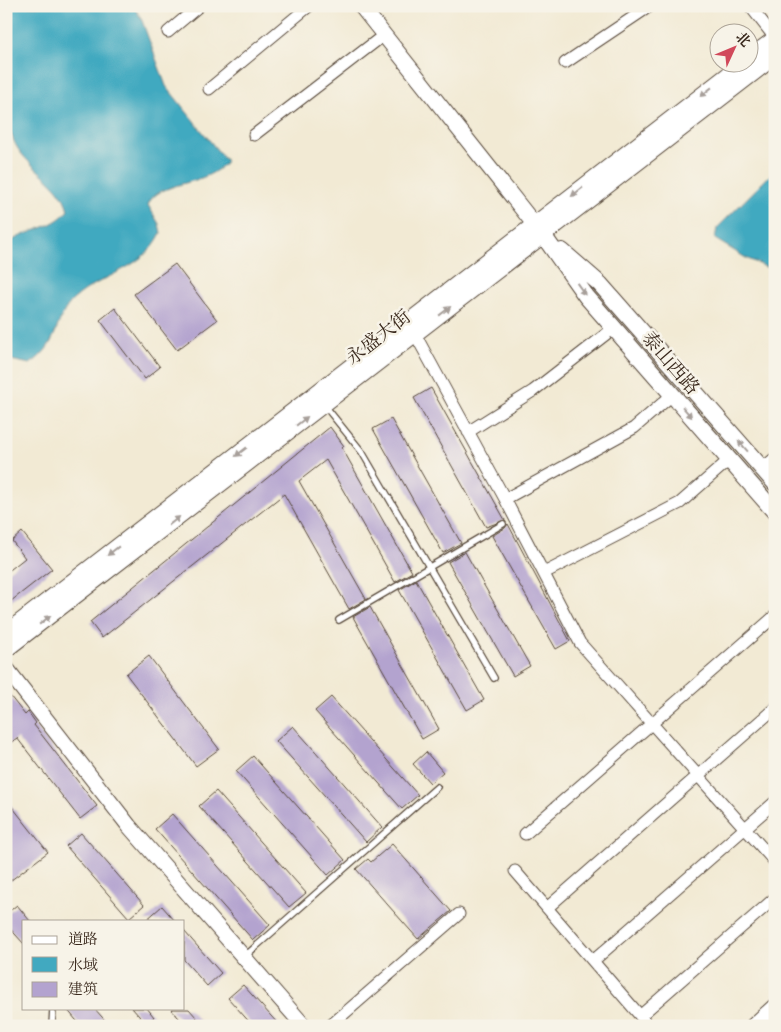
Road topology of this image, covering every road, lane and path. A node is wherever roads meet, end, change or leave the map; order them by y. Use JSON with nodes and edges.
{"nodes":[{"id":1,"x":199,"y":6,"type":"edge"},
{"id":2,"x":309,"y":6,"type":"edge"},
{"id":3,"x":361,"y":6,"type":"edge"},
{"id":4,"x":650,"y":6,"type":"edge"},
{"id":5,"x":750,"y":6,"type":"edge"},
{"id":6,"x":168,"y":32,"type":"dead end"},
{"id":7,"x":384,"y":35,"type":"junction"},
{"id":8,"x":775,"y":38,"type":"edge"},
{"id":9,"x":758,"y":52,"type":"edge"},
{"id":10,"x":775,"y":56,"type":"edge"},
{"id":11,"x":565,"y":63,"type":"dead end"},
{"id":12,"x":733,"y":72,"type":"edge"},
{"id":13,"x":209,"y":89,"type":"dead end"},
{"id":14,"x":254,"y":135,"type":"dead end"},
{"id":15,"x":539,"y":230,"type":"junction"},
{"id":16,"x":614,"y":328,"type":"junction"},
{"id":17,"x":415,"y":334,"type":"junction"},
{"id":18,"x":672,"y":395,"type":"junction"},
{"id":19,"x":324,"y":404,"type":"junction"},
{"id":20,"x":468,"y":432,"type":"junction"},
{"id":21,"x":775,"y":458,"type":"edge"},
{"id":22,"x":729,"y":460,"type":"junction"},
{"id":23,"x":762,"y":469,"type":"junction"},
{"id":24,"x":775,"y":483,"type":"edge"},
{"id":25,"x":505,"y":499,"type":"junction"},
{"id":26,"x":775,"y":512,"type":"edge"},
{"id":27,"x":503,"y":524,"type":"dead end"},
{"id":28,"x":429,"y":567,"type":"junction"},
{"id":29,"x":544,"y":573,"type":"junction"},
{"id":30,"x":775,"y":616,"type":"edge"},
{"id":31,"x":339,"y":620,"type":"dead end"},
{"id":32,"x":6,"y":632,"type":"edge"},
{"id":33,"x":6,"y":649,"type":"edge"},
{"id":34,"x":6,"y":668,"type":"edge"},
{"id":35,"x":494,"y":678,"type":"dead end"},
{"id":36,"x":775,"y":708,"type":"edge"},
{"id":37,"x":652,"y":723,"type":"junction"},
{"id":38,"x":698,"y":775,"type":"junction"},
{"id":39,"x":437,"y":787,"type":"dead end"},
{"id":40,"x":775,"y":802,"type":"edge"},
{"id":41,"x":744,"y":828,"type":"junction"},
{"id":42,"x":525,"y":834,"type":"dead end"},
{"id":43,"x":775,"y":862,"type":"edge"},
{"id":44,"x":515,"y":871,"type":"dead end"},
{"id":45,"x":775,"y":898,"type":"edge"},
{"id":46,"x":547,"y":908,"type":"junction"},
{"id":47,"x":459,"y":914,"type":"dead end"},
{"id":48,"x":244,"y":957,"type":"junction"},
{"id":49,"x":593,"y":961,"type":"junction"},
{"id":50,"x":775,"y":1006,"type":"edge"},
{"id":51,"x":53,"y":1010,"type":"edge"},
{"id":52,"x":640,"y":1016,"type":"junction"},
{"id":53,"x":52,"y":1026,"type":"edge"},
{"id":54,"x":304,"y":1026,"type":"edge"},
{"id":55,"x":330,"y":1026,"type":"edge"},
{"id":56,"x":649,"y":1026,"type":"edge"},
{"id":57,"x":753,"y":1026,"type":"edge"}],
"edges":[{"from":1,"to":6,"type":"street"},
{"from":2,"to":13,"type":"street"},
{"from":3,"to":7,"type":"street","name":"泰山西路"},
{"from":4,"to":11,"type":"street"},
{"from":5,"to":8,"type":"street"},
{"from":7,"to":14,"type":"street"},
{"from":7,"to":15,"type":"street","name":"泰山西路"},
{"from":8,"to":9,"type":"main road"},
{"from":10,"to":15,"type":"main road","name":"永盛大街"},
{"from":12,"to":15,"type":"main road","name":"永盛大街","one_way":true},
{"from":15,"to":16,"type":"main road","name":"泰山西路","one_way":true},
{"from":17,"to":15,"type":"main road","name":"永盛大街","one_way":true},
{"from":23,"to":15,"type":"main road","name":"泰山西路","one_way":true},
{"from":15,"to":32,"type":"main road","name":"永盛大街","one_way":true},
{"from":16,"to":18,"type":"main road","name":"泰山西路"},
{"from":16,"to":20,"type":"street"},
{"from":17,"to":19,"type":"main road","name":"永盛大街"},
{"from":17,"to":20,"type":"street"},
{"from":18,"to":22,"type":"main road","name":"泰山西路","one_way":true},
{"from":18,"to":25,"type":"street"},
{"from":19,"to":28,"type":"lane"},
{"from":33,"to":19,"type":"main road","name":"永盛大街","one_way":true},
{"from":20,"to":25,"type":"street"},
{"from":21,"to":23,"type":"street"},
{"from":22,"to":26,"type":"main road","name":"泰山西路"},
{"from":22,"to":29,"type":"street"},
{"from":23,"to":24,"type":"main road","name":"泰山西路"},
{"from":25,"to":29,"type":"street"},
{"from":27,"to":28,"type":"lane"},
{"from":28,"to":31,"type":"lane"},
{"from":28,"to":35,"type":"lane"},
{"from":29,"to":37,"type":"street"},
{"from":30,"to":37,"type":"street"},
{"from":34,"to":48,"type":"street"},
{"from":36,"to":38,"type":"street"},
{"from":37,"to":38,"type":"street"},
{"from":37,"to":42,"type":"street"},
{"from":38,"to":41,"type":"street"},
{"from":38,"to":46,"type":"street"},
{"from":39,"to":48,"type":"lane"},
{"from":40,"to":41,"type":"street"},
{"from":41,"to":43,"type":"street"},
{"from":41,"to":49,"type":"street"},
{"from":44,"to":46,"type":"street"},
{"from":45,"to":52,"type":"street"},
{"from":46,"to":49,"type":"street"},
{"from":47,"to":55,"type":"street"},
{"from":48,"to":54,"type":"street"},
{"from":49,"to":52,"type":"street"},
{"from":50,"to":57,"type":"street"},
{"from":51,"to":53,"type":"lane"},
{"from":52,"to":56,"type":"street"}]}
